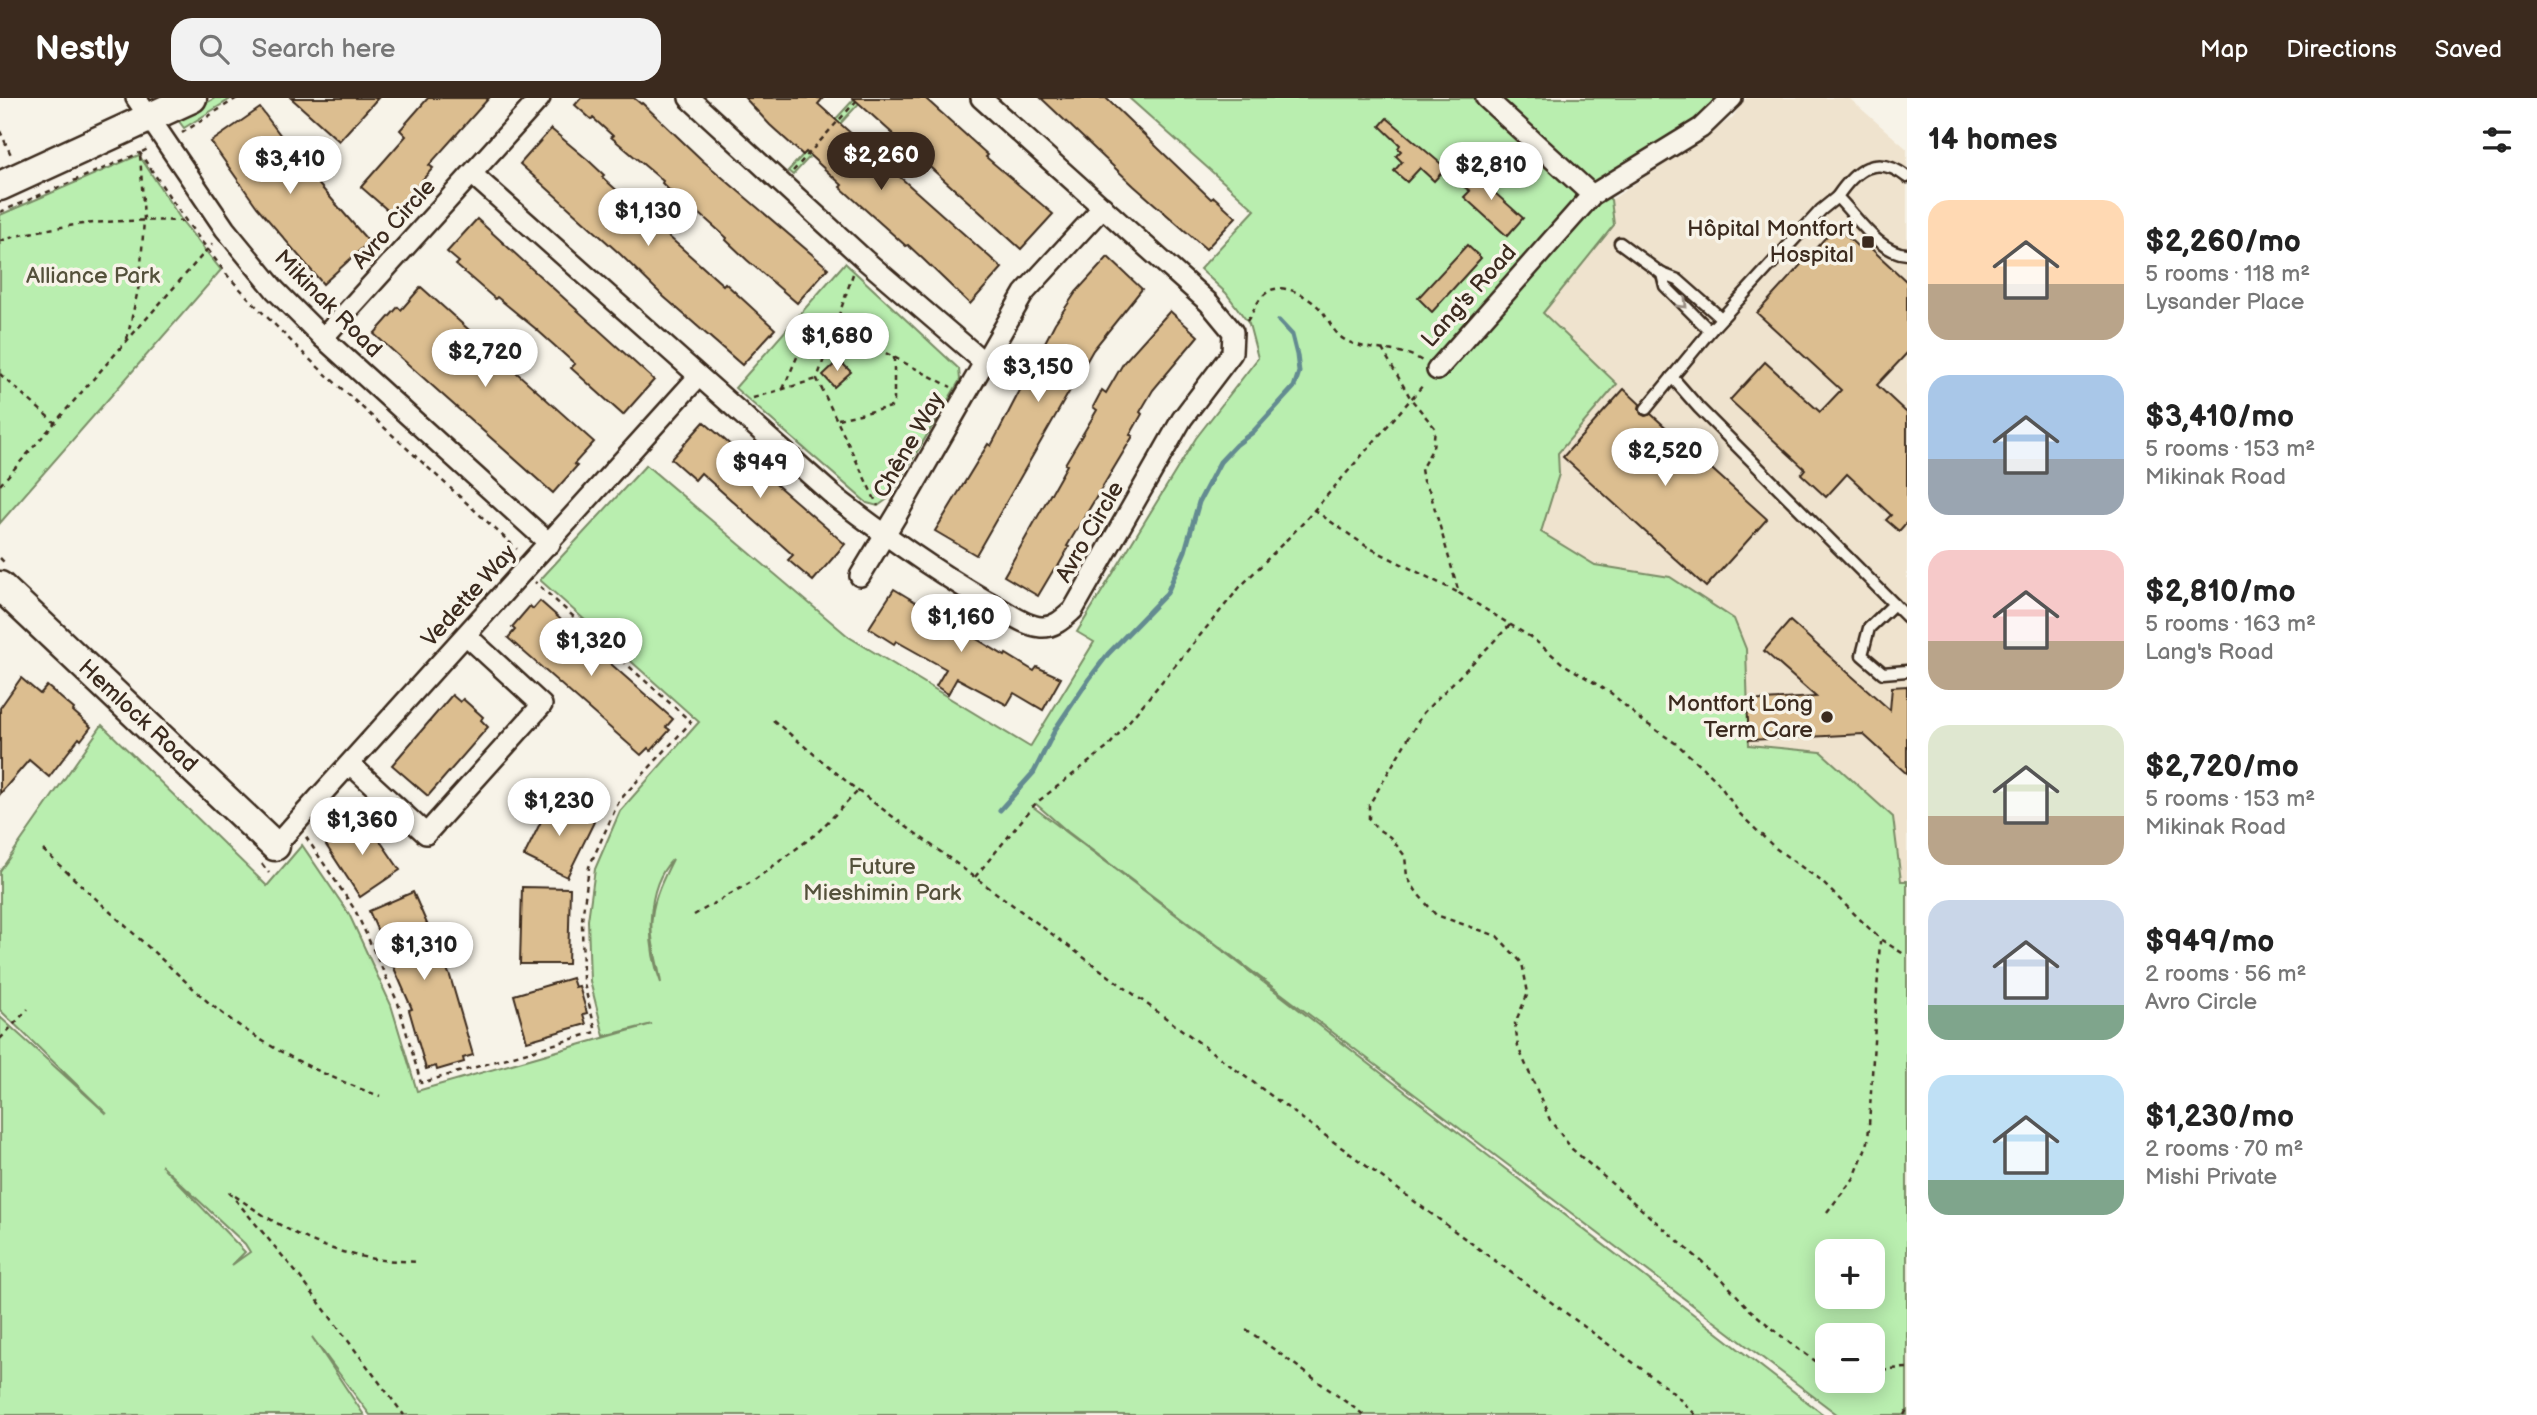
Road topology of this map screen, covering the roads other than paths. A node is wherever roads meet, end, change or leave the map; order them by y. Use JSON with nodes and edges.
{"nodes":[{"id":1,"x":192,"y":98,"type":"edge"},
{"id":2,"x":540,"y":98,"type":"edge"},
{"id":3,"x":689,"y":98,"type":"edge"},
{"id":4,"x":981,"y":98,"type":"edge"},
{"id":5,"x":1486,"y":98,"type":"edge"},
{"id":6,"x":1732,"y":98,"type":"edge"},
{"id":7,"x":143,"y":109,"type":"edge"},
{"id":8,"x":472,"y":174,"type":"junction"},
{"id":9,"x":1907,"y":177,"type":"edge"},
{"id":10,"x":0,"y":186,"type":"edge"},
{"id":11,"x":1592,"y":195,"type":"junction"},
{"id":12,"x":1836,"y":197,"type":"junction"},
{"id":13,"x":1103,"y":207,"type":"junction"},
{"id":14,"x":1620,"y":243,"type":"dead end"},
{"id":15,"x":1907,"y":254,"type":"edge"},
{"id":16,"x":1662,"y":274,"type":"junction"},
{"id":17,"x":1721,"y":318,"type":"junction"},
{"id":18,"x":1710,"y":331,"type":"junction"},
{"id":19,"x":323,"y":338,"type":"junction"},
{"id":20,"x":985,"y":363,"type":"junction"},
{"id":21,"x":1436,"y":371,"type":"road end"},
{"id":22,"x":698,"y":377,"type":"junction"},
{"id":23,"x":1672,"y":377,"type":"junction"},
{"id":24,"x":1646,"y":409,"type":"dead end"},
{"id":25,"x":885,"y":536,"type":"junction"},
{"id":26,"x":550,"y":544,"type":"junction"},
{"id":27,"x":860,"y":576,"type":"dead end"},
{"id":28,"x":0,"y":586,"type":"edge"},
{"id":29,"x":1894,"y":604,"type":"junction"},
{"id":30,"x":1907,"y":617,"type":"edge"},
{"id":31,"x":466,"y":635,"type":"junction"},
{"id":32,"x":1907,"y":671,"type":"edge"},
{"id":33,"x":350,"y":764,"type":"junction"},
{"id":34,"x":275,"y":846,"type":"joint"}],
"edges":[{"from":1,"to":7,"type":"street"},
{"from":2,"to":8,"type":"street","name":"Avro Circle"},
{"from":3,"to":20,"type":"street"},
{"from":4,"to":13,"type":"street","name":"Avro Circle"},
{"from":5,"to":11,"type":"street"},
{"from":6,"to":11,"type":"street","name":"Lang's Road"},
{"from":7,"to":10,"type":"street"},
{"from":7,"to":19,"type":"street","name":"Mikinak Road"},
{"from":8,"to":19,"type":"street","name":"Avro Circle"},
{"from":8,"to":22,"type":"street","name":"Avro Circle"},
{"from":9,"to":12,"type":"lane"},
{"from":11,"to":21,"type":"street","name":"Lang's Road"},
{"from":12,"to":15,"type":"lane"},
{"from":12,"to":17,"type":"lane"},
{"from":13,"to":20,"type":"street","name":"Chêne Way"},
{"from":13,"to":25,"type":"street","name":"Avro Circle"},
{"from":14,"to":16,"type":"lane"},
{"from":16,"to":17,"type":"lane"},
{"from":16,"to":18,"type":"lane","one_way":true},
{"from":17,"to":18,"type":"lane"},
{"from":18,"to":23,"type":"lane"},
{"from":19,"to":26,"type":"street","name":"Mikinak Road"},
{"from":20,"to":25,"type":"street","name":"Chêne Way"},
{"from":22,"to":25,"type":"street","name":"Avro Circle"},
{"from":22,"to":26,"type":"street","name":"Vedette Way"},
{"from":23,"to":24,"type":"lane"},
{"from":23,"to":29,"type":"lane"},
{"from":25,"to":27,"type":"street","name":"Chêne Way"},
{"from":26,"to":31,"type":"street","name":"Vedette Way"},
{"from":28,"to":34,"type":"street","name":"Hemlock Road"},
{"from":29,"to":30,"type":"lane"},
{"from":29,"to":32,"type":"lane"},
{"from":31,"to":33,"type":"street","name":"Vedette Way"},
{"from":31,"to":33,"type":"street"},
{"from":33,"to":34,"type":"street","name":"Vedette Way"}]}
